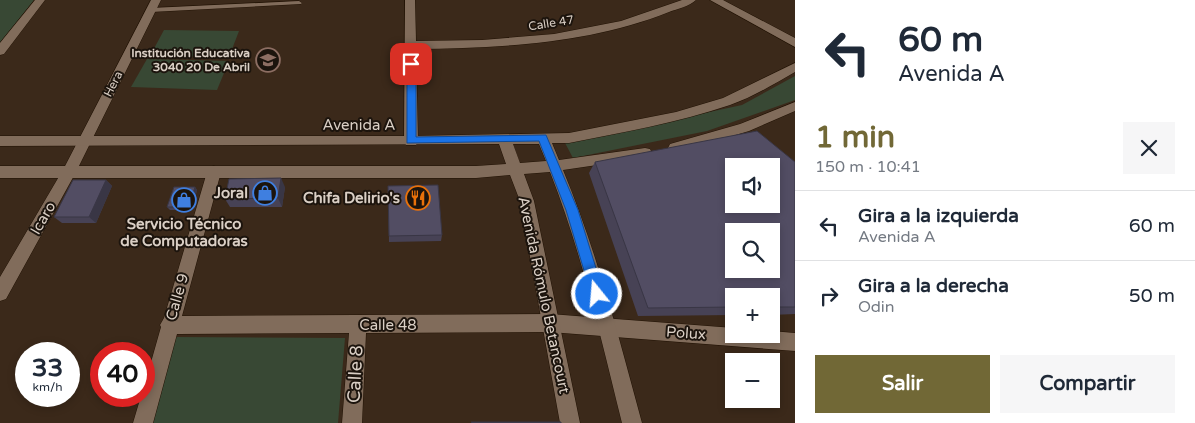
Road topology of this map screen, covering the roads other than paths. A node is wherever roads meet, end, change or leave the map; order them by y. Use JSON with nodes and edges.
{"nodes":[{"id":1,"x":40,"y":0,"type":"edge"},
{"id":2,"x":410,"y":0,"type":"edge"},
{"id":3,"x":691,"y":0,"type":"edge"},
{"id":4,"x":715,"y":0,"type":"edge"},
{"id":5,"x":299,"y":4,"type":"dead end"},
{"id":6,"x":153,"y":5,"type":"edge"},
{"id":7,"x":795,"y":44,"type":"edge"},
{"id":8,"x":411,"y":45,"type":"junction"},
{"id":9,"x":1,"y":48,"type":"edge"},
{"id":10,"x":795,"y":67,"type":"edge"},
{"id":11,"x":795,"y":106,"type":"edge"},
{"id":12,"x":744,"y":128,"type":"junction"},
{"id":13,"x":543,"y":138,"type":"junction"},
{"id":14,"x":504,"y":139,"type":"junction"},
{"id":15,"x":758,"y":140,"type":"edge"},
{"id":16,"x":0,"y":141,"type":"edge"},
{"id":17,"x":411,"y":141,"type":"junction"},
{"id":18,"x":84,"y":142,"type":"junction"},
{"id":19,"x":553,"y":166,"type":"junction"},
{"id":20,"x":515,"y":168,"type":"junction"},
{"id":21,"x":0,"y":172,"type":"edge"},
{"id":22,"x":69,"y":172,"type":"junction"},
{"id":23,"x":214,"y":172,"type":"junction"},
{"id":24,"x":0,"y":293,"type":"edge"},
{"id":25,"x":550,"y":323,"type":"junction"},
{"id":26,"x":169,"y":325,"type":"junction"},
{"id":27,"x":358,"y":325,"type":"junction"},
{"id":28,"x":607,"y":327,"type":"junction"},
{"id":29,"x":795,"y":342,"type":"edge"},
{"id":30,"x":143,"y":423,"type":"edge"},
{"id":31,"x":352,"y":423,"type":"edge"},
{"id":32,"x":570,"y":423,"type":"edge"},
{"id":33,"x":632,"y":423,"type":"edge"}],
"edges":[{"from":1,"to":9,"type":"street"},
{"from":2,"to":8,"type":"street"},
{"from":3,"to":8,"type":"street","name":"Calle 47"},
{"from":4,"to":7,"type":"street"},
{"from":5,"to":6,"type":"lane"},
{"from":6,"to":18,"type":"street","name":"Hera"},
{"from":8,"to":17,"type":"street"},
{"from":10,"to":13,"type":"street","name":"Avenida A"},
{"from":11,"to":12,"type":"street"},
{"from":12,"to":15,"type":"street"},
{"from":12,"to":19,"type":"street"},
{"from":13,"to":14,"type":"street","name":"Avenida A"},
{"from":13,"to":19,"type":"street"},
{"from":14,"to":17,"type":"street","name":"Avenida A"},
{"from":14,"to":20,"type":"street","name":"Avenida Rómulo Betancourt"},
{"from":16,"to":18,"type":"street","name":"Avenida A"},
{"from":17,"to":18,"type":"street","name":"Avenida A"},
{"from":18,"to":22,"type":"street","name":"Icaro"},
{"from":19,"to":20,"type":"street"},
{"from":19,"to":28,"type":"street"},
{"from":20,"to":23,"type":"street"},
{"from":20,"to":25,"type":"street","name":"Avenida Rómulo Betancourt"},
{"from":21,"to":22,"type":"street"},
{"from":22,"to":23,"type":"street"},
{"from":22,"to":24,"type":"street","name":"Icaro"},
{"from":23,"to":26,"type":"street","name":"Calle 9"},
{"from":25,"to":27,"type":"street","name":"Calle 48"},
{"from":25,"to":28,"type":"street","name":"Calle 48"},
{"from":25,"to":32,"type":"street","name":"Avenida Rómulo Betancourt"},
{"from":26,"to":27,"type":"street","name":"Calle 48"},
{"from":26,"to":30,"type":"street","name":"Calle 9"},
{"from":27,"to":31,"type":"street","name":"Calle 8"},
{"from":28,"to":29,"type":"street","name":"Polux"},
{"from":28,"to":33,"type":"street"}]}
